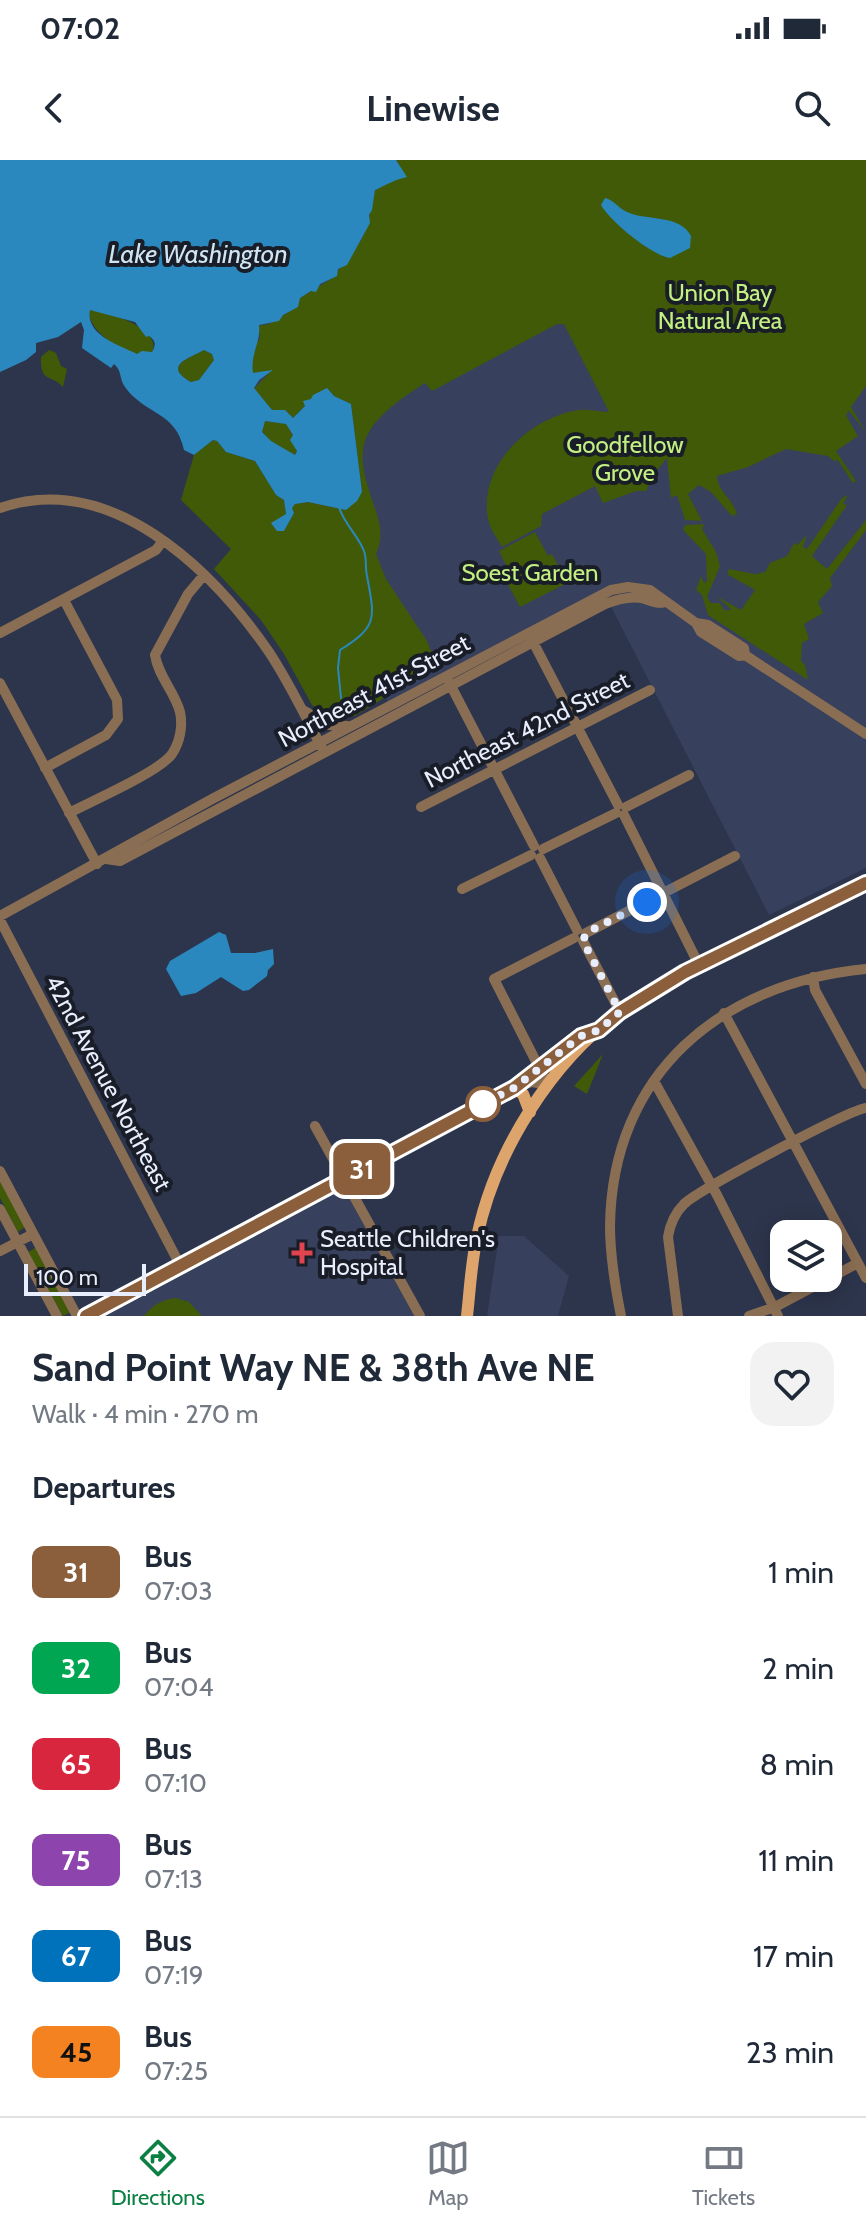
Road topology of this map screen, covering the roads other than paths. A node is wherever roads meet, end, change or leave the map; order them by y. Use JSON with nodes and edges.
{"nodes":[{"id":1,"x":0,"y":508,"type":"edge"},
{"id":2,"x":162,"y":542,"type":"junction"},
{"id":3,"x":204,"y":575,"type":"junction"},
{"id":4,"x":64,"y":600,"type":"junction"},
{"id":5,"x":0,"y":633,"type":"edge"},
{"id":6,"x":531,"y":637,"type":"junction"},
{"id":7,"x":448,"y":681,"type":"junction"},
{"id":8,"x":0,"y":683,"type":"edge"},
{"id":9,"x":650,"y":690,"type":"dead end"},
{"id":10,"x":299,"y":706,"type":"junction"},
{"id":11,"x":353,"y":725,"type":"junction"},
{"id":12,"x":578,"y":727,"type":"junction"},
{"id":13,"x":866,"y":734,"type":"edge"},
{"id":14,"x":319,"y":742,"type":"junction"},
{"id":15,"x":324,"y":753,"type":"junction"},
{"id":16,"x":45,"y":768,"type":"junction"},
{"id":17,"x":494,"y":769,"type":"junction"},
{"id":18,"x":689,"y":775,"type":"dead end"},
{"id":19,"x":421,"y":807,"type":"dead end"},
{"id":20,"x":621,"y":810,"type":"junction"},
{"id":21,"x":69,"y":813,"type":"junction"},
{"id":22,"x":537,"y":852,"type":"junction"},
{"id":23,"x":735,"y":856,"type":"dead end"},
{"id":24,"x":101,"y":862,"type":"junction"},
{"id":25,"x":866,"y":883,"type":"edge"},
{"id":26,"x":462,"y":889,"type":"dead end"},
{"id":27,"x":663,"y":893,"type":"junction"},
{"id":28,"x":0,"y":918,"type":"edge"},
{"id":29,"x":580,"y":936,"type":"junction"},
{"id":30,"x":699,"y":965,"type":"junction"},
{"id":31,"x":866,"y":969,"type":"edge"},
{"id":32,"x":813,"y":977,"type":"junction"},
{"id":33,"x":620,"y":1012,"type":"junction"},
{"id":34,"x":724,"y":1013,"type":"junction"},
{"id":35,"x":599,"y":1030,"type":"junction"},
{"id":36,"x":541,"y":1068,"type":"junction"},
{"id":37,"x":654,"y":1081,"type":"junction"},
{"id":38,"x":866,"y":1084,"type":"edge"},
{"id":39,"x":548,"y":1085,"type":"junction"},
{"id":40,"x":514,"y":1088,"type":"junction"},
{"id":41,"x":866,"y":1108,"type":"edge"},
{"id":42,"x":530,"y":1112,"type":"junction"},
{"id":43,"x":315,"y":1126,"type":"dead end"},
{"id":44,"x":794,"y":1143,"type":"junction"},
{"id":45,"x":0,"y":1171,"type":"edge"},
{"id":46,"x":346,"y":1177,"type":"junction"},
{"id":47,"x":713,"y":1187,"type":"junction"},
{"id":48,"x":0,"y":1209,"type":"edge"},
{"id":49,"x":33,"y":1234,"type":"junction"},
{"id":50,"x":17,"y":1242,"type":"junction"},
{"id":51,"x":0,"y":1251,"type":"edge"},
{"id":52,"x":858,"y":1263,"type":"junction"},
{"id":53,"x":180,"y":1265,"type":"junction"},
{"id":54,"x":866,"y":1278,"type":"edge"},
{"id":55,"x":776,"y":1311,"type":"edge"},
{"id":56,"x":57,"y":1316,"type":"edge"},
{"id":57,"x":77,"y":1316,"type":"edge"},
{"id":58,"x":85,"y":1316,"type":"edge"},
{"id":59,"x":420,"y":1316,"type":"edge"},
{"id":60,"x":467,"y":1316,"type":"edge"},
{"id":61,"x":621,"y":1316,"type":"edge"},
{"id":62,"x":678,"y":1316,"type":"edge"},
{"id":63,"x":749,"y":1316,"type":"edge"}],
"edges":[{"from":1,"to":2,"type":"street"},
{"from":2,"to":3,"type":"street"},
{"from":2,"to":4,"type":"street"},
{"from":3,"to":10,"type":"street"},
{"from":3,"to":21,"type":"street"},
{"from":4,"to":5,"type":"street"},
{"from":4,"to":16,"type":"street"},
{"from":6,"to":7,"type":"street","name":"Northeast 41st Street"},
{"from":6,"to":12,"type":"street"},
{"from":6,"to":13,"type":"street","name":"Northeast 41st Street"},
{"from":7,"to":11,"type":"street","name":"Northeast 41st Street"},
{"from":7,"to":15,"type":"street","name":"Northeast 41st Street"},
{"from":7,"to":17,"type":"street"},
{"from":8,"to":16,"type":"street"},
{"from":9,"to":12,"type":"street","name":"Northeast 42nd Street"},
{"from":10,"to":11,"type":"street"},
{"from":10,"to":14,"type":"street"},
{"from":11,"to":14,"type":"street","name":"Northeast 41st Street"},
{"from":12,"to":17,"type":"street","name":"Northeast 42nd Street"},
{"from":12,"to":20,"type":"street"},
{"from":14,"to":15,"type":"street"},
{"from":14,"to":24,"type":"street","name":"Northeast 41st Street"},
{"from":15,"to":24,"type":"street","name":"Northeast 41st Street"},
{"from":16,"to":21,"type":"street"},
{"from":17,"to":19,"type":"street","name":"Northeast 42nd Street"},
{"from":17,"to":22,"type":"street"},
{"from":18,"to":20,"type":"street"},
{"from":20,"to":22,"type":"street"},
{"from":20,"to":27,"type":"street"},
{"from":21,"to":24,"type":"street"},
{"from":22,"to":26,"type":"street"},
{"from":22,"to":29,"type":"street"},
{"from":23,"to":27,"type":"street"},
{"from":24,"to":28,"type":"street","name":"Northeast 41st Street"},
{"from":25,"to":30,"type":"main road"},
{"from":27,"to":29,"type":"street"},
{"from":27,"to":30,"type":"street"},
{"from":28,"to":53,"type":"street","name":"42nd Avenue Northeast"},
{"from":29,"to":33,"type":"street"},
{"from":29,"to":36,"type":"street"},
{"from":30,"to":33,"type":"main road"},
{"from":31,"to":32,"type":"street"},
{"from":32,"to":34,"type":"street"},
{"from":32,"to":38,"type":"street"},
{"from":33,"to":35,"type":"main road"},
{"from":34,"to":37,"type":"street"},
{"from":34,"to":44,"type":"street"},
{"from":35,"to":36,"type":"main road"},
{"from":35,"to":39,"type":"main road"},
{"from":36,"to":39,"type":"street"},
{"from":36,"to":40,"type":"street"},
{"from":37,"to":47,"type":"street"},
{"from":37,"to":61,"type":"street"},
{"from":39,"to":40,"type":"street"},
{"from":39,"to":42,"type":"main road"},
{"from":40,"to":42,"type":"main road"},
{"from":40,"to":46,"type":"street"},
{"from":41,"to":44,"type":"street"},
{"from":42,"to":60,"type":"main road"},
{"from":43,"to":46,"type":"street"},
{"from":44,"to":47,"type":"street"},
{"from":44,"to":52,"type":"street"},
{"from":45,"to":49,"type":"street"},
{"from":46,"to":53,"type":"street"},
{"from":46,"to":59,"type":"street"},
{"from":47,"to":55,"type":"street"},
{"from":47,"to":62,"type":"street"},
{"from":48,"to":50,"type":"street"},
{"from":49,"to":50,"type":"street"},
{"from":49,"to":57,"type":"street"},
{"from":50,"to":51,"type":"street"},
{"from":50,"to":56,"type":"street"},
{"from":52,"to":54,"type":"street"},
{"from":52,"to":55,"type":"street"},
{"from":53,"to":58,"type":"street"},
{"from":55,"to":63,"type":"street"}]}
